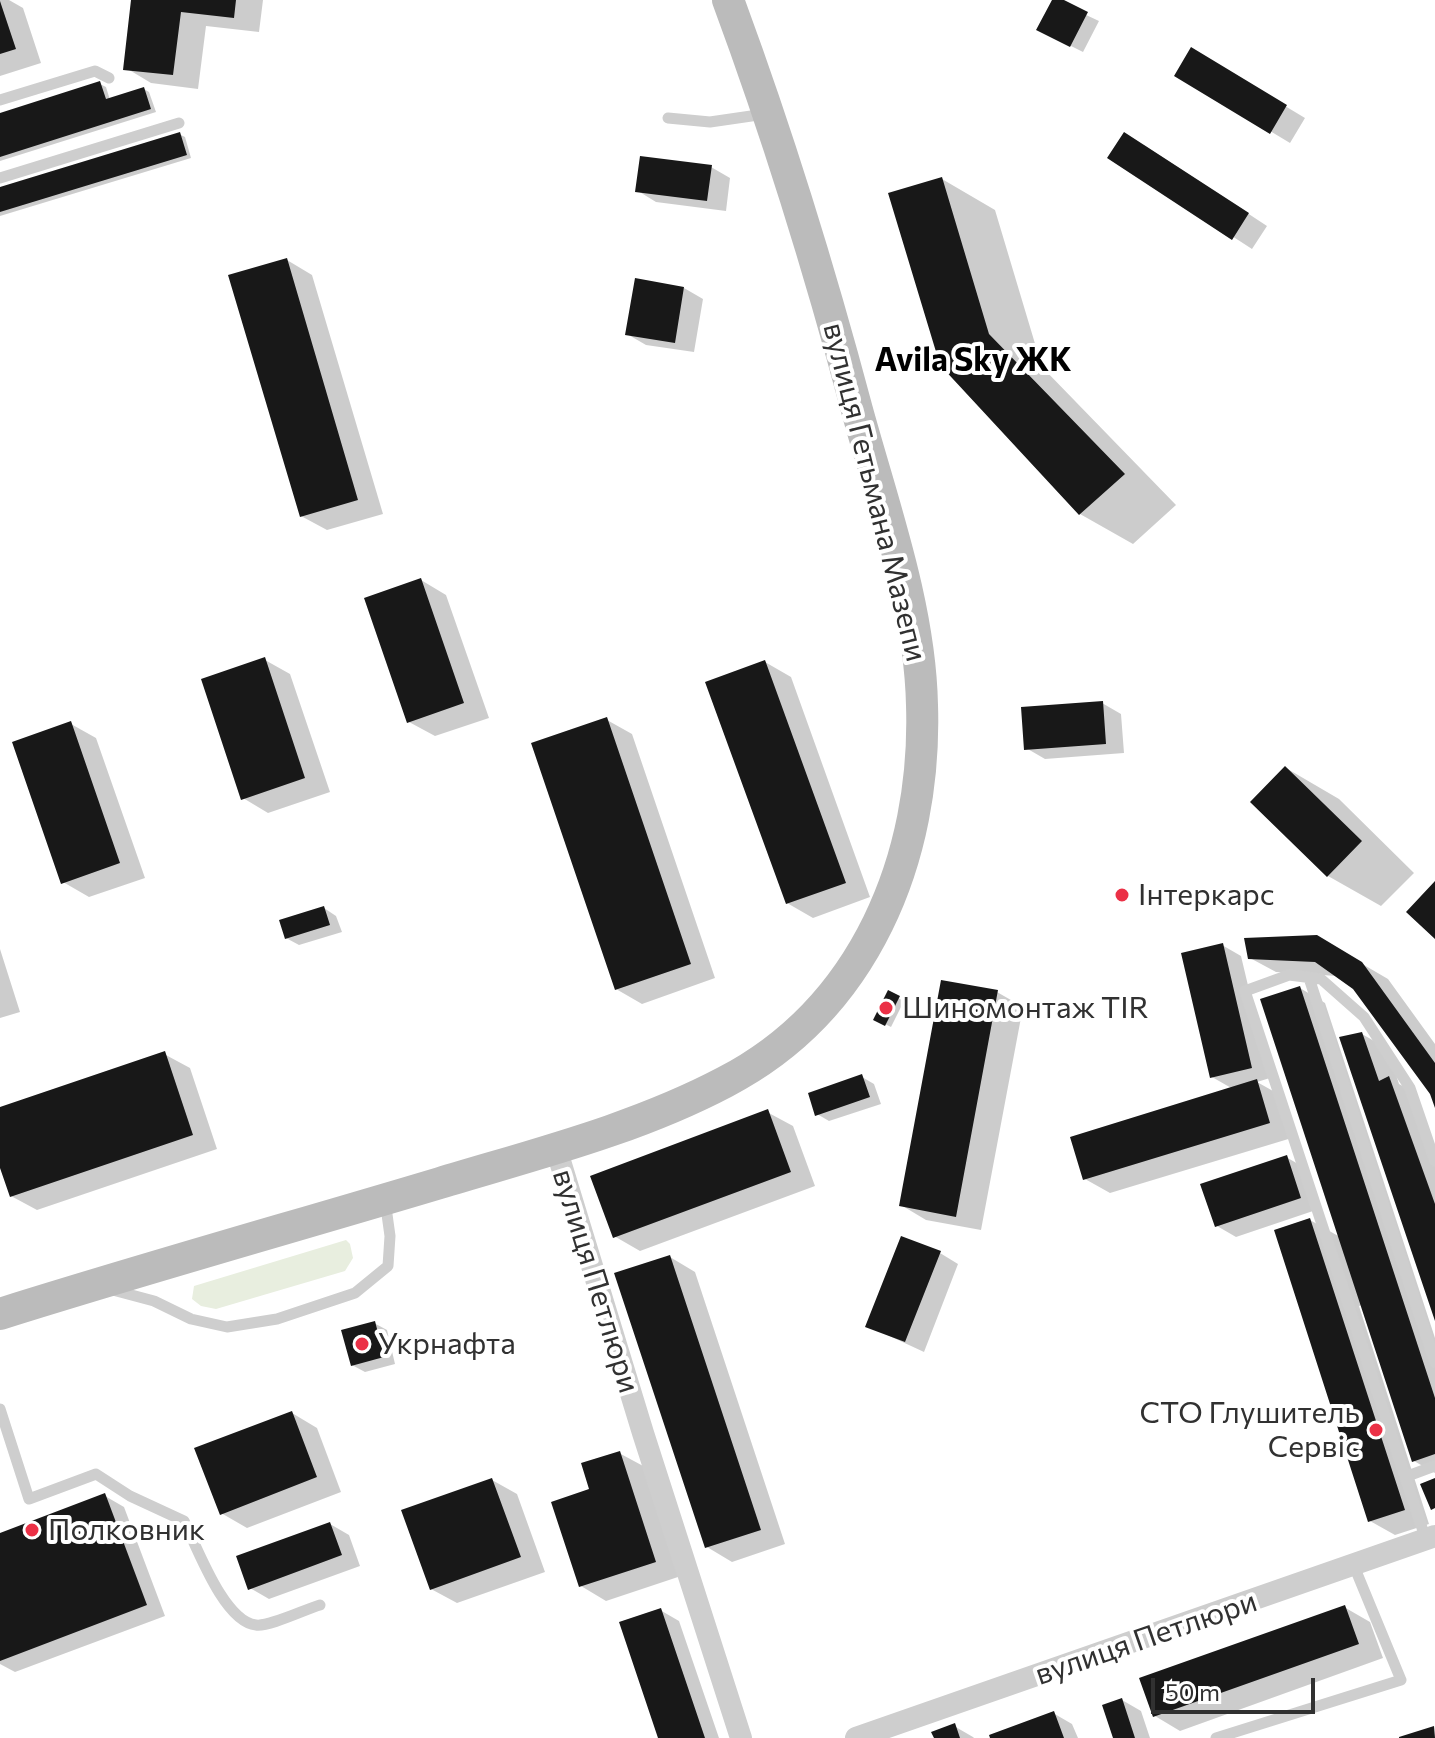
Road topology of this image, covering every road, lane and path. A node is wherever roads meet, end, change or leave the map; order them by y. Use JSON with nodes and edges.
{"nodes":[{"id":1,"x":728,"y":0,"type":"edge"},
{"id":2,"x":109,"y":78,"type":"dead end"},
{"id":3,"x":0,"y":100,"type":"edge"},
{"id":4,"x":770,"y":113,"type":"junction"},
{"id":5,"x":668,"y":118,"type":"dead end"},
{"id":6,"x":179,"y":123,"type":"dead end"},
{"id":7,"x":0,"y":178,"type":"edge"},
{"id":8,"x":1309,"y":978,"type":"junction"},
{"id":9,"x":556,"y":1148,"type":"junction"},
{"id":10,"x":1435,"y":1161,"type":"edge"},
{"id":11,"x":385,"y":1199,"type":"junction"},
{"id":12,"x":93,"y":1285,"type":"junction"},
{"id":13,"x":0,"y":1314,"type":"edge"},
{"id":14,"x":1435,"y":1362,"type":"edge"},
{"id":15,"x":0,"y":1409,"type":"edge"},
{"id":16,"x":1435,"y":1466,"type":"edge"},
{"id":17,"x":1405,"y":1477,"type":"junction"},
{"id":18,"x":1430,"y":1538,"type":"edge"},
{"id":19,"x":1354,"y":1566,"type":"junction"},
{"id":20,"x":320,"y":1605,"type":"dead end"},
{"id":21,"x":741,"y":1738,"type":"edge"},
{"id":22,"x":856,"y":1738,"type":"edge"},
{"id":23,"x":1216,"y":1738,"type":"edge"}],
"edges":[{"from":1,"to":4,"type":"main road","name":"вулиця Гетьмана Мазепи"},
{"from":2,"to":3,"type":"lane"},
{"from":4,"to":5,"type":"lane"},
{"from":4,"to":9,"type":"main road","name":"вулиця Гетьмана Мазепи"},
{"from":6,"to":7,"type":"lane"},
{"from":8,"to":10,"type":"lane"},
{"from":8,"to":14,"type":"lane"},
{"from":8,"to":17,"type":"lane"},
{"from":9,"to":11,"type":"main road","name":"вулиця Петлюри"},
{"from":9,"to":21,"type":"street","name":"вулиця Петлюри"},
{"from":11,"to":12,"type":"main road","name":"вулиця Петлюри"},
{"from":11,"to":12,"type":"lane"},
{"from":12,"to":13,"type":"main road","name":"вулиця Петлюри"},
{"from":15,"to":20,"type":"lane"},
{"from":16,"to":17,"type":"lane"},
{"from":17,"to":18,"type":"lane"},
{"from":18,"to":19,"type":"street","name":"вулиця Петлюри"},
{"from":19,"to":22,"type":"street","name":"вулиця Петлюри"},
{"from":19,"to":23,"type":"lane"}]}
